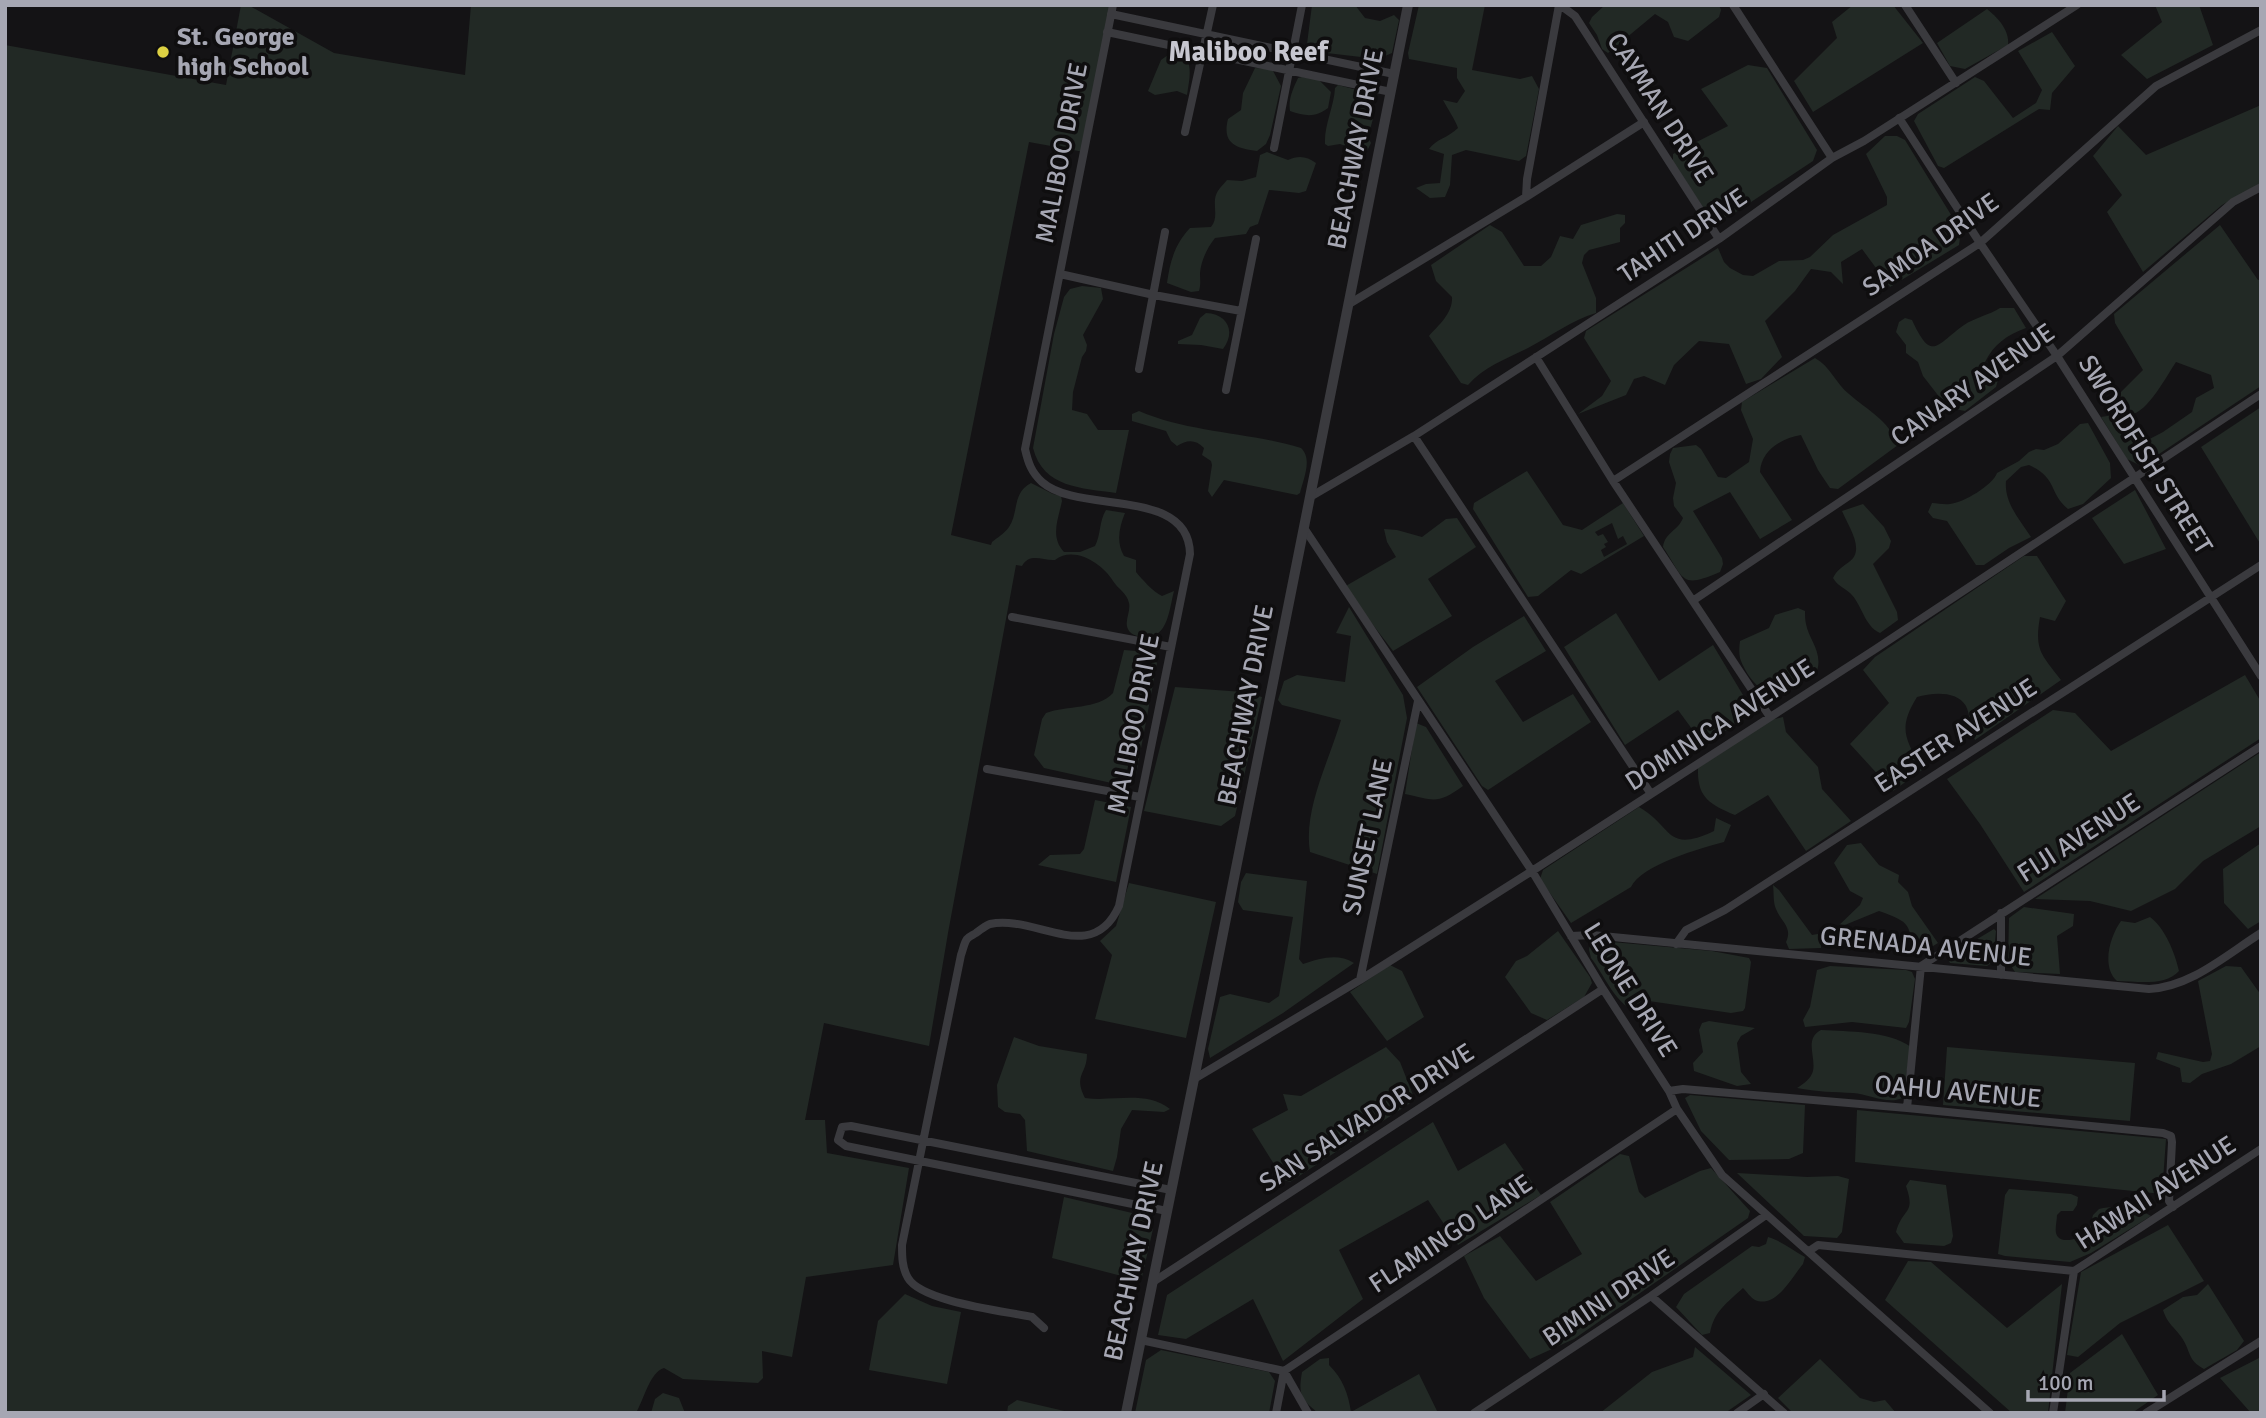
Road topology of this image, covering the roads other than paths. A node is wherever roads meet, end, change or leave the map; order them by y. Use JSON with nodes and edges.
{"nodes":[{"id":1,"x":1213,"y":5,"type":"edge"},
{"id":2,"x":1302,"y":5,"type":"edge"},
{"id":3,"x":1408,"y":5,"type":"edge"},
{"id":4,"x":1559,"y":5,"type":"edge"},
{"id":5,"x":1733,"y":5,"type":"edge"},
{"id":6,"x":1905,"y":5,"type":"edge"},
{"id":7,"x":2076,"y":5,"type":"edge"},
{"id":8,"x":1112,"y":10,"type":"edge"},
{"id":9,"x":2261,"y":30,"type":"edge"},
{"id":10,"x":1107,"y":32,"type":"junction"},
{"id":11,"x":1206,"y":35,"type":"junction"},
{"id":12,"x":1292,"y":52,"type":"junction"},
{"id":13,"x":1203,"y":53,"type":"junction"},
{"id":14,"x":1289,"y":70,"type":"junction"},
{"id":15,"x":1394,"y":74,"type":"junction"},
{"id":16,"x":1956,"y":83,"type":"junction"},
{"id":17,"x":1391,"y":92,"type":"junction"},
{"id":18,"x":1899,"y":118,"type":"junction"},
{"id":19,"x":1644,"y":122,"type":"junction"},
{"id":20,"x":1185,"y":132,"type":"dead end"},
{"id":21,"x":1274,"y":148,"type":"dead end"},
{"id":22,"x":1832,"y":158,"type":"junction"},
{"id":23,"x":2261,"y":187,"type":"edge"},
{"id":24,"x":1526,"y":197,"type":"junction"},
{"id":25,"x":1165,"y":232,"type":"dead end"},
{"id":26,"x":1256,"y":239,"type":"dead end"},
{"id":27,"x":1719,"y":239,"type":"junction"},
{"id":28,"x":1980,"y":243,"type":"junction"},
{"id":29,"x":1060,"y":274,"type":"junction"},
{"id":30,"x":1154,"y":295,"type":"junction"},
{"id":31,"x":1349,"y":304,"type":"junction"},
{"id":32,"x":1241,"y":311,"type":"junction"},
{"id":33,"x":2057,"y":355,"type":"junction"},
{"id":34,"x":1536,"y":357,"type":"junction"},
{"id":35,"x":1139,"y":369,"type":"dead end"},
{"id":36,"x":1226,"y":390,"type":"dead end"},
{"id":37,"x":2261,"y":394,"type":"edge"},
{"id":38,"x":1414,"y":436,"type":"junction"},
{"id":39,"x":2135,"y":476,"type":"junction"},
{"id":40,"x":1613,"y":481,"type":"junction"},
{"id":41,"x":1310,"y":497,"type":"junction"},
{"id":42,"x":1304,"y":528,"type":"junction"},
{"id":43,"x":2261,"y":565,"type":"edge"},
{"id":44,"x":2211,"y":597,"type":"junction"},
{"id":45,"x":1694,"y":600,"type":"junction"},
{"id":46,"x":1012,"y":617,"type":"dead end"},
{"id":47,"x":1171,"y":647,"type":"junction"},
{"id":48,"x":2261,"y":676,"type":"edge"},
{"id":49,"x":1418,"y":701,"type":"junction"},
{"id":50,"x":1770,"y":717,"type":"junction"},
{"id":51,"x":2261,"y":746,"type":"edge"},
{"id":52,"x":987,"y":769,"type":"dead end"},
{"id":53,"x":1651,"y":794,"type":"junction"},
{"id":54,"x":1140,"y":797,"type":"junction"},
{"id":55,"x":1532,"y":871,"type":"junction"},
{"id":56,"x":2001,"y":913,"type":"junction"},
{"id":57,"x":2261,"y":933,"type":"edge"},
{"id":58,"x":1572,"y":936,"type":"junction"},
{"id":59,"x":1675,"y":944,"type":"junction"},
{"id":60,"x":1921,"y":966,"type":"junction"},
{"id":61,"x":2001,"y":975,"type":"junction"},
{"id":62,"x":1360,"y":981,"type":"junction"},
{"id":63,"x":1603,"y":989,"type":"junction"},
{"id":64,"x":1194,"y":1079,"type":"junction"},
{"id":65,"x":1668,"y":1091,"type":"junction"},
{"id":66,"x":1907,"y":1108,"type":"junction"},
{"id":67,"x":1677,"y":1109,"type":"junction"},
{"id":68,"x":923,"y":1141,"type":"junction"},
{"id":69,"x":2261,"y":1149,"type":"edge"},
{"id":70,"x":919,"y":1161,"type":"junction"},
{"id":71,"x":1171,"y":1190,"type":"junction"},
{"id":72,"x":2174,"y":1207,"type":"junction"},
{"id":73,"x":1167,"y":1211,"type":"junction"},
{"id":74,"x":1766,"y":1215,"type":"junction"},
{"id":75,"x":1809,"y":1251,"type":"junction"},
{"id":76,"x":2074,"y":1271,"type":"junction"},
{"id":77,"x":1153,"y":1282,"type":"junction"},
{"id":78,"x":1651,"y":1296,"type":"junction"},
{"id":79,"x":1044,"y":1328,"type":"dead end"},
{"id":80,"x":1141,"y":1339,"type":"junction"},
{"id":81,"x":2261,"y":1340,"type":"edge"},
{"id":82,"x":1284,"y":1371,"type":"junction"},
{"id":83,"x":1765,"y":1394,"type":"junction"},
{"id":84,"x":1126,"y":1413,"type":"edge"},
{"id":85,"x":1276,"y":1413,"type":"edge"},
{"id":86,"x":1308,"y":1413,"type":"edge"},
{"id":87,"x":1474,"y":1413,"type":"edge"},
{"id":88,"x":1737,"y":1413,"type":"edge"},
{"id":89,"x":1784,"y":1413,"type":"edge"},
{"id":90,"x":1990,"y":1413,"type":"edge"},
{"id":91,"x":2053,"y":1413,"type":"edge"},
{"id":92,"x":2146,"y":1413,"type":"edge"}],
"edges":[{"from":1,"to":11,"type":"street"},
{"from":2,"to":12,"type":"street"},
{"from":3,"to":15,"type":"street","name":"BEACHWAY DRIVE"},
{"from":4,"to":19,"type":"street","name":"CAYMAN DRIVE"},
{"from":4,"to":24,"type":"street","name":"CAYMAN DRIVE"},
{"from":5,"to":22,"type":"street"},
{"from":6,"to":16,"type":"street"},
{"from":7,"to":16,"type":"street","name":"TAHITI DRIVE"},
{"from":8,"to":10,"type":"street","name":"MALIBOO DRIVE"},
{"from":8,"to":11,"type":"street"},
{"from":9,"to":28,"type":"street","name":"SAMOA DRIVE"},
{"from":10,"to":13,"type":"street"},
{"from":10,"to":29,"type":"street","name":"MALIBOO DRIVE"},
{"from":11,"to":12,"type":"street"},
{"from":11,"to":13,"type":"street"},
{"from":12,"to":14,"type":"street"},
{"from":12,"to":15,"type":"street"},
{"from":13,"to":14,"type":"street"},
{"from":13,"to":20,"type":"street"},
{"from":14,"to":17,"type":"street"},
{"from":14,"to":21,"type":"street"},
{"from":15,"to":17,"type":"street","name":"BEACHWAY DRIVE"},
{"from":16,"to":18,"type":"street","name":"TAHITI DRIVE"},
{"from":17,"to":31,"type":"street","name":"BEACHWAY DRIVE"},
{"from":18,"to":22,"type":"street","name":"TAHITI DRIVE"},
{"from":18,"to":28,"type":"street","name":"SWORDFISH STREET"},
{"from":19,"to":24,"type":"street"},
{"from":19,"to":27,"type":"street","name":"CAYMAN DRIVE"},
{"from":22,"to":27,"type":"street","name":"TAHITI DRIVE"},
{"from":23,"to":33,"type":"street","name":"CANARY AVENUE"},
{"from":24,"to":31,"type":"street"},
{"from":25,"to":30,"type":"street"},
{"from":26,"to":32,"type":"street"},
{"from":27,"to":34,"type":"street","name":"TAHITI DRIVE"},
{"from":28,"to":33,"type":"street","name":"SWORDFISH STREET"},
{"from":28,"to":40,"type":"street","name":"SAMOA DRIVE"},
{"from":29,"to":30,"type":"street"},
{"from":29,"to":47,"type":"street","name":"MALIBOO DRIVE"},
{"from":30,"to":32,"type":"street"},
{"from":30,"to":35,"type":"street"},
{"from":31,"to":41,"type":"street","name":"BEACHWAY DRIVE"},
{"from":32,"to":36,"type":"street"},
{"from":33,"to":39,"type":"street","name":"SWORDFISH STREET"},
{"from":33,"to":45,"type":"street","name":"CANARY AVENUE"},
{"from":34,"to":38,"type":"street","name":"TAHITI DRIVE"},
{"from":34,"to":40,"type":"street"},
{"from":37,"to":39,"type":"street","name":"DOMINICA AVENUE"},
{"from":38,"to":41,"type":"street","name":"TAHITI DRIVE"},
{"from":38,"to":53,"type":"street"},
{"from":39,"to":44,"type":"street","name":"SWORDFISH STREET"},
{"from":39,"to":50,"type":"street","name":"DOMINICA AVENUE"},
{"from":40,"to":45,"type":"street"},
{"from":41,"to":42,"type":"street","name":"BEACHWAY DRIVE"},
{"from":42,"to":49,"type":"street","name":"LEONE DRIVE"},
{"from":42,"to":64,"type":"street","name":"BEACHWAY DRIVE"},
{"from":43,"to":44,"type":"street","name":"EASTER AVENUE"},
{"from":44,"to":48,"type":"street","name":"SWORDFISH STREET"},
{"from":44,"to":59,"type":"street","name":"EASTER AVENUE"},
{"from":45,"to":50,"type":"street"},
{"from":46,"to":47,"type":"street"},
{"from":47,"to":54,"type":"street","name":"MALIBOO DRIVE"},
{"from":49,"to":55,"type":"street","name":"LEONE DRIVE"},
{"from":49,"to":62,"type":"street","name":"SUNSET LANE"},
{"from":50,"to":53,"type":"street","name":"DOMINICA AVENUE"},
{"from":51,"to":56,"type":"street","name":"FIJI AVENUE"},
{"from":52,"to":54,"type":"street"},
{"from":53,"to":55,"type":"street","name":"DOMINICA AVENUE"},
{"from":54,"to":68,"type":"street","name":"MALIBOO DRIVE"},
{"from":55,"to":58,"type":"street","name":"LEONE DRIVE"},
{"from":55,"to":62,"type":"street","name":"DOMINICA AVENUE"},
{"from":56,"to":60,"type":"street","name":"FIJI AVENUE"},
{"from":56,"to":61,"type":"street"},
{"from":57,"to":61,"type":"street","name":"GRENADA AVENUE"},
{"from":58,"to":59,"type":"street","name":"GRENADA AVENUE"},
{"from":58,"to":63,"type":"street","name":"LEONE DRIVE"},
{"from":59,"to":60,"type":"street","name":"GRENADA AVENUE"},
{"from":60,"to":61,"type":"street","name":"GRENADA AVENUE"},
{"from":60,"to":66,"type":"street"},
{"from":62,"to":64,"type":"street","name":"DOMINICA AVENUE"},
{"from":63,"to":65,"type":"street","name":"LEONE DRIVE"},
{"from":63,"to":77,"type":"street","name":"SAN SALVADOR DRIVE"},
{"from":64,"to":71,"type":"street","name":"BEACHWAY DRIVE"},
{"from":65,"to":66,"type":"street","name":"OAHU AVENUE"},
{"from":65,"to":67,"type":"street","name":"LEONE DRIVE"},
{"from":66,"to":72,"type":"street","name":"OAHU AVENUE"},
{"from":67,"to":74,"type":"street","name":"LEONE DRIVE"},
{"from":67,"to":82,"type":"street","name":"FLAMINGO LANE"},
{"from":68,"to":70,"type":"street","name":"MALIBOO DRIVE"},
{"from":68,"to":70,"type":"street"},
{"from":68,"to":71,"type":"street"},
{"from":69,"to":72,"type":"street","name":"HAWAII AVENUE"},
{"from":70,"to":73,"type":"street"},
{"from":70,"to":79,"type":"street","name":"MALIBOO DRIVE"},
{"from":71,"to":73,"type":"street","name":"BEACHWAY DRIVE"},
{"from":72,"to":76,"type":"street","name":"HAWAII AVENUE"},
{"from":73,"to":77,"type":"street","name":"BEACHWAY DRIVE"},
{"from":74,"to":75,"type":"street","name":"LEONE DRIVE"},
{"from":74,"to":78,"type":"street","name":"BIMINI DRIVE"},
{"from":75,"to":76,"type":"street"},
{"from":75,"to":90,"type":"street","name":"LEONE DRIVE"},
{"from":76,"to":91,"type":"street"},
{"from":77,"to":80,"type":"street","name":"BEACHWAY DRIVE"},
{"from":78,"to":83,"type":"street"},
{"from":78,"to":87,"type":"street","name":"BIMINI DRIVE"},
{"from":80,"to":82,"type":"street"},
{"from":80,"to":84,"type":"street","name":"BEACHWAY DRIVE"},
{"from":81,"to":92,"type":"street"},
{"from":82,"to":85,"type":"street"},
{"from":82,"to":86,"type":"street"},
{"from":83,"to":88,"type":"street"},
{"from":83,"to":89,"type":"street"}]}
